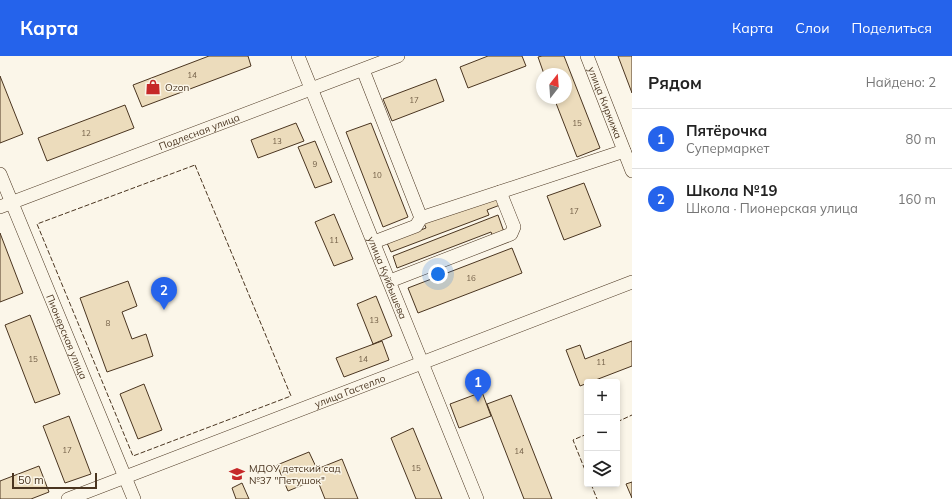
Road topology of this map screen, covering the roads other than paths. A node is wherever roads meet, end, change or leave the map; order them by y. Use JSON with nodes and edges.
{"nodes":[{"id":1,"x":298,"y":56,"type":"edge"},
{"id":2,"x":398,"y":56,"type":"edge"},
{"id":3,"x":587,"y":56,"type":"edge"},
{"id":4,"x":363,"y":70,"type":"junction"},
{"id":5,"x":311,"y":89,"type":"junction"},
{"id":6,"x":624,"y":151,"type":"junction"},
{"id":7,"x":632,"y":171,"type":"edge"},
{"id":8,"x":0,"y":174,"type":"edge"},
{"id":9,"x":500,"y":192,"type":"junction"},
{"id":10,"x":6,"y":205,"type":"edge"},
{"id":11,"x":421,"y":218,"type":"junction"},
{"id":12,"x":374,"y":242,"type":"junction"},
{"id":13,"x":390,"y":281,"type":"junction"},
{"id":14,"x":632,"y":282,"type":"edge"},
{"id":15,"x":422,"y":362,"type":"junction"},
{"id":16,"x":125,"y":477,"type":"junction"},
{"id":17,"x":68,"y":499,"type":"edge"},
{"id":18,"x":134,"y":499,"type":"edge"},
{"id":19,"x":477,"y":499,"type":"edge"}],
"edges":[{"from":1,"to":5,"type":"street","name":"улица Куйбышева"},
{"from":2,"to":4,"type":"street","name":"Подлесная улица"},
{"from":3,"to":6,"type":"street","name":"улица Киркижа"},
{"from":4,"to":5,"type":"street","name":"Подлесная улица"},
{"from":4,"to":11,"type":"street"},
{"from":5,"to":10,"type":"street","name":"Подлесная улица"},
{"from":5,"to":12,"type":"street","name":"улица Куйбышева"},
{"from":6,"to":7,"type":"street","name":"улица Киркижа"},
{"from":6,"to":9,"type":"street"},
{"from":8,"to":10,"type":"street","name":"Пионерская улица"},
{"from":9,"to":11,"type":"street"},
{"from":9,"to":13,"type":"street"},
{"from":10,"to":16,"type":"street","name":"Пионерская улица"},
{"from":11,"to":12,"type":"street"},
{"from":12,"to":13,"type":"street","name":"улица Куйбышева"},
{"from":13,"to":15,"type":"street","name":"улица Куйбышева"},
{"from":14,"to":15,"type":"street","name":"улица Гастелло"},
{"from":15,"to":16,"type":"street","name":"улица Гастелло"},
{"from":15,"to":19,"type":"street","name":"улица Куйбышева"},
{"from":16,"to":17,"type":"street","name":"улица Гастелло"},
{"from":16,"to":18,"type":"street","name":"Пионерская улица"}]}
